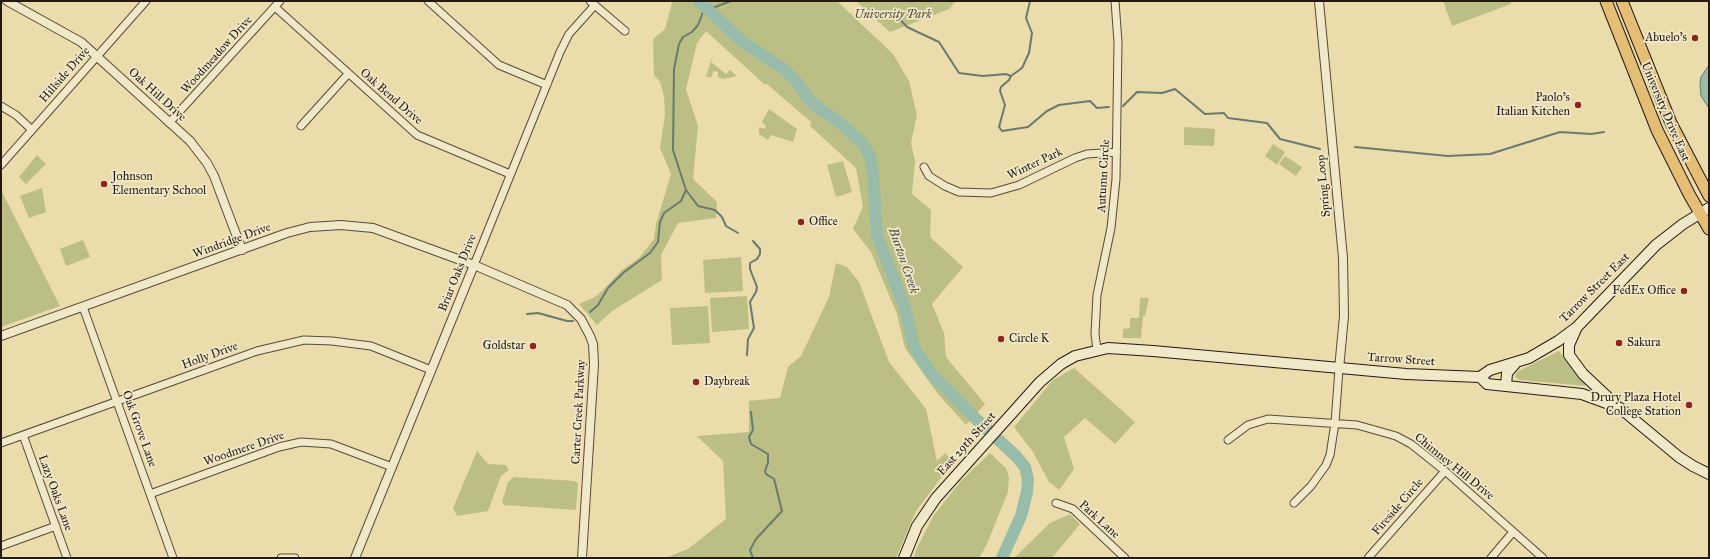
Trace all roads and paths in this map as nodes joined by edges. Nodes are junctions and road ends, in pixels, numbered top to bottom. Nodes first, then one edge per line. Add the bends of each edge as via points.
1 (7, 1) edge
2 (146, 1) edge
3 (280, 1) edge
4 (428, 1) edge
5 (1115, 1) edge
6 (1319, 1) edge
7 (1606, 1) edge
8 (1622, 1) edge
9 (593, 3) edge
10 (275, 7) junction
11 (625, 31) dead end
12 (1618, 31) junction
13 (1638, 43) junction
14 (96, 57) junction
15 (348, 74) junction
16 (547, 85) junction
17 (1, 106) edge
18 (169, 123) junction
19 (300, 126) dead end
20 (32, 130) junction
21 (1117, 152) junction
22 (1, 165) edge
23 (924, 167) dead end
24 (510, 174) junction
25 (1698, 176) junction
26 (1709, 181) edge
27 (1709, 196) edge
28 (1704, 211) edge
29 (1709, 229) edge
30 (242, 250) junction
31 (474, 265) junction
32 (83, 307) junction
33 (1577, 328) junction
34 (1, 336) edge
35 (1097, 350) junction
36 (1066, 361) joint
37 (1517, 363) junction
38 (1339, 369) junction
39 (431, 370) junction
40 (1480, 377) junction
41 (1506, 386) junction
42 (117, 401) junction
43 (1620, 408) junction
44 (1335, 423) junction
45 (23, 435) junction
46 (1228, 440) dead end
47 (1, 442) edge
48 (392, 466) junction
49 (1445, 471) junction
50 (1709, 474) edge
51 (150, 494) junction
52 (1056, 503) dead end
53 (1294, 503) dead end
54 (56, 526) junction
55 (1513, 532) junction
56 (1, 546) edge
57 (67, 558) edge
58 (173, 558) edge
59 (282, 558) edge
60 (295, 558) edge
61 (355, 558) edge
62 (582, 558) edge
63 (904, 558) edge
64 (1125, 558) edge
65 (1368, 558) edge
66 (1491, 558) edge
67 (1543, 558) edge

1 - 14 street, Oak Hill Drive via 71,36
2 - 14 street, Hillside Drive
3 - 10 street, Woodmeadow Drive
4 - 16 street via 498,64
5 - 21 street, Autumn Circle via 1118,42
6 - 38 street, Spring Loop via 1343,265 1344,316
7 - 12 main road, University Drive East
8 - 13 main road, University Drive East
9 - 11 street
9 - 16 street, Briar Oaks Drive via 569,34
10 - 15 street, Oak Bend Drive
10 - 18 street, Woodmeadow Drive
12 - 13 main road via 1632,37
12 - 28 main road, University Drive East via 1657,130
13 - 25 main road, University Drive East via 1670,123
14 - 18 street, Oak Hill Drive
14 - 20 street, Hillside Drive
15 - 19 street
15 - 24 street, Oak Bend Drive via 417,135
16 - 24 street, Briar Oaks Drive
17 - 20 street via 16,115
18 - 30 street, Oak Hill Drive via 190,141 207,163
20 - 22 street, Hillside Drive
21 - 23 street, Winter Park via 1087,154 1019,185 990,193 959,192 929,176
21 - 35 street, Autumn Circle via 1114,208 1096,295
24 - 31 street, Briar Oaks Drive
25 - 26 main road
25 - 27 main road, University Drive East
28 - 29 main road, University Drive East
28 - 33 main road, Tarrow Street East via 1656,245
30 - 31 street, Windridge Drive via 310,227 355,225 393,234
30 - 32 street, Windridge Drive
31 - 39 street, Briar Oaks Drive
31 - 62 street, Carter Creek Parkway via 567,305 581,319 593,344 594,364
32 - 34 street, Windridge Drive
32 - 42 street, Oak Grove Lane
33 - 37 main road, Tarrow Street East via 1545,351
33 - 43 main road via 1569,345 1570,355 1583,374
35 - 36 main road, Tarrow Street
35 - 38 main road, Tarrow Street via 1120,348
36 - 63 main road, East 29th Street via 1040,382 926,512 917,526
37 - 40 main road, Tarrow Street East via 1490,370
37 - 41 main road via 1507,373
38 - 40 main road, Tarrow Street
38 - 44 street
39 - 42 street, Holly Drive via 371,346 332,340 304,340 257,351
39 - 48 street, Briar Oaks Drive
40 - 41 main road, Tarrow Street via 1487,384
41 - 43 main road, Tarrow Street via 1567,391
42 - 45 street, Holly Drive
42 - 51 street, Oak Grove Lane
43 - 50 main road, Tarrow Street via 1679,457
44 - 46 street, Chimney Hill Drive via 1268,419 1248,425
44 - 49 street, Chimney Hill Drive via 1376,429 1396,436 1411,444
44 - 53 street via 1326,465 1311,486
45 - 47 street, Holly Drive
45 - 54 street, Lazy Oaks Lane
48 - 51 street, Woodmere Drive via 331,444 301,442 279,447
48 - 61 street, Briar Oaks Drive
49 - 55 street, Chimney Hill Drive
49 - 65 street, Fireside Circle
51 - 58 street, Oak Grove Lane
52 - 64 street, Park Lane via 1073,509
54 - 56 street
54 - 57 street, Lazy Oaks Lane
55 - 66 street
55 - 67 street, Chimney Hill Drive
59 - 60 street

